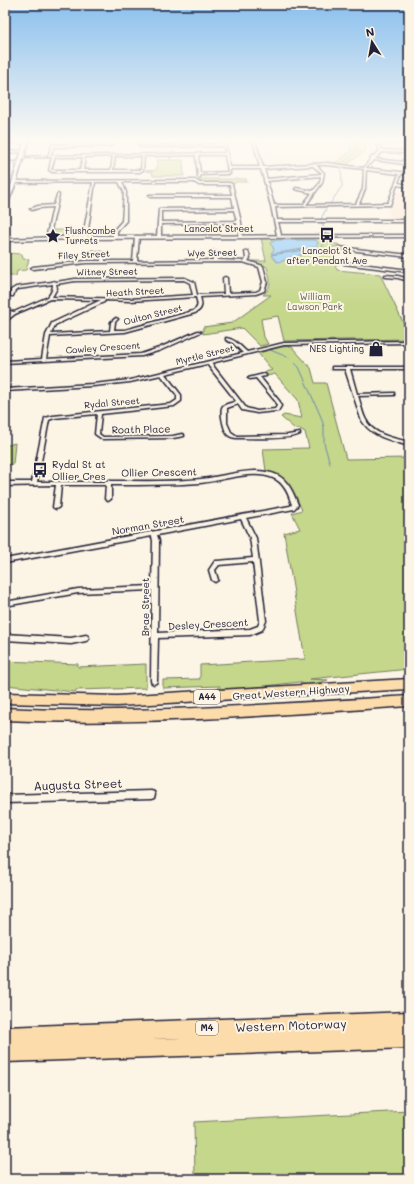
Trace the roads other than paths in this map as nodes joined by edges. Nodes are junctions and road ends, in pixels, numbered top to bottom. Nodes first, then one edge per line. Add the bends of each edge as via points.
1 (9, 195) edge
2 (58, 195) dead end
3 (92, 195) edge
4 (126, 195) edge
5 (270, 195) edge
6 (311, 195) edge
7 (361, 195) edge
8 (392, 195) edge
9 (150, 196) dead end
10 (233, 196) joint
11 (5, 205) edge
12 (357, 205) junction
13 (55, 206) junction
14 (273, 206) junction
15 (303, 206) junction
16 (32, 209) dead end
17 (236, 209) junction
18 (276, 221) junction
19 (409, 221) edge
20 (238, 222) junction
21 (159, 223) junction
22 (241, 236) junction
23 (279, 236) junction
24 (409, 236) edge
25 (84, 237) junction
26 (115, 237) junction
27 (137, 237) junction
28 (159, 237) junction
29 (47, 238) junction
30 (5, 240) edge
31 (340, 248) dead end
32 (92, 252) dead end
33 (214, 252) dead end
34 (247, 252) dead end
35 (409, 256) edge
36 (215, 261) junction
37 (247, 261) junction
38 (103, 262) junction
39 (135, 262) junction
40 (345, 263) dead end
41 (33, 268) dead end
42 (409, 271) edge
43 (386, 276) dead end
44 (225, 278) dead end
45 (409, 280) edge
46 (54, 282) junction
47 (260, 292) joint
48 (226, 294) junction
49 (12, 295) dead end
50 (196, 296) junction
51 (48, 298) junction
52 (105, 300) junction
53 (6, 311) edge
54 (14, 313) junction
55 (116, 318) dead end
56 (5, 321) edge
57 (112, 332) junction
58 (199, 332) dead end
59 (48, 335) junction
60 (227, 339) dead end
61 (409, 342) edge
62 (246, 353) junction
63 (44, 360) junction
64 (5, 362) edge
65 (209, 363) junction
66 (334, 368) dead end
67 (347, 368) junction
68 (409, 368) edge
69 (163, 374) junction
70 (264, 375) dead end
71 (257, 377) junction
72 (250, 378) dead end
73 (5, 390) edge
74 (392, 394) dead end
75 (356, 395) junction
76 (238, 402) junction
77 (99, 413) junction
78 (298, 434) dead end
79 (182, 436) dead end
80 (409, 444) edge
81 (183, 481) junction
82 (109, 482) junction
83 (34, 483) junction
84 (59, 483) junction
85 (5, 484) edge
86 (183, 489) dead end
87 (108, 498) dead end
88 (294, 506) joint
89 (56, 507) dead end
90 (243, 517) junction
91 (154, 533) junction
92 (256, 560) junction
93 (5, 561) edge
94 (215, 580) dead end
95 (155, 588) junction
96 (5, 604) edge
97 (155, 636) junction
98 (5, 637) edge
99 (86, 638) dead end
100 (154, 681) dead end
101 (408, 684) edge
102 (5, 698) edge
103 (409, 701) edge
104 (5, 714) edge
105 (151, 795) dead end
106 (5, 799) edge
107 (409, 1022) edge
108 (5, 1036) edge
109 (409, 1039) edge
110 (5, 1053) edge

1 - 11 street
2 - 13 street
3 - 25 street
4 - 26 street via 124,221 116,231
5 - 14 street
6 - 15 street
7 - 12 street
8 - 12 street via 389,204
9 - 10 street
10 - 17 street
12 - 15 street
13 - 16 street
13 - 29 street
14 - 15 street
14 - 18 street
17 - 20 street
17 - 21 street via 160,210
18 - 19 street
18 - 23 street
20 - 21 street
20 - 22 street
21 - 28 street
22 - 23 street, Lancelot Street
22 - 28 street, Lancelot Street
23 - 24 street, Lancelot Street
25 - 26 street, Lancelot Street
25 - 29 street, Lancelot Street
26 - 27 street, Lancelot Street
27 - 28 street, Lancelot Street
27 - 39 street
29 - 30 street, Lancelot Street
31 - 35 street
32 - 38 street via 103,254
33 - 36 street
34 - 37 street
36 - 37 street, Wye Street
36 - 39 street, Wye Street
37 - 47 street, Wye Street via 261,266 265,285
38 - 39 street, Filey Street
38 - 41 street, Filey Street
40 - 42 street
43 - 45 street
44 - 48 street
46 - 49 street, Witney Street via 17,288 13,290
46 - 50 street, Witney Street via 184,279 192,282
46 - 51 street via 55,288
47 - 48 street, Heath Street
48 - 50 street, Heath Street
50 - 52 street, Heath Street
50 - 57 street, Oulton Street via 200,306 194,312 132,330
51 - 52 street
51 - 54 street
52 - 59 street, Heath Street via 53,324
53 - 54 street
54 - 56 street
55 - 57 street
57 - 59 street, Oulton Street
58 - 63 street, Cowley Crescent via 141,355
59 - 63 street
60 - 62 street
61 - 62 street, Myrtle Street via 288,343
62 - 65 street, Myrtle Street
63 - 64 street, Cowley Crescent
65 - 69 street, Myrtle Street
65 - 76 street
66 - 67 street
67 - 68 street
67 - 75 street
69 - 73 street, Myrtle Street via 108,384
69 - 77 street, Rydal Street via 178,394 179,402 166,406
70 - 71 street
71 - 72 street
71 - 76 street via 278,402 276,412 251,411
74 - 75 street
75 - 80 street via 368,428
76 - 78 street via 224,409 228,435 237,437
77 - 79 street, Roath Place via 98,438
77 - 83 street, Rydal Street via 48,418
81 - 82 street, Ollier Crescent
81 - 86 street
81 - 88 street, Ollier Crescent via 240,475 275,476 283,481
82 - 84 street, Ollier Crescent
82 - 87 street
83 - 84 street, Ollier Crescent
83 - 85 street, Ollier Crescent
84 - 89 street
88 - 90 street, Norman Street
90 - 91 street, Norman Street
90 - 92 street, Desley Crescent via 253,538
91 - 93 street, Norman Street
91 - 95 street, Brae Street
92 - 94 street via 217,563 212,570
92 - 97 street, Desley Crescent via 263,630
95 - 96 street via 78,591
95 - 97 street, Brae Street
97 - 100 street, Brae Street
98 - 99 street via 71,640
101 - 102 highway, Great Western Highway / A44 via 117,701
103 - 104 highway, Great Western Highway / A44 via 166,716 98,718
105 - 106 street, Augusta Street
107 - 108 highway, Western Motorway / M4
109 - 110 highway, Western Motorway / M4

